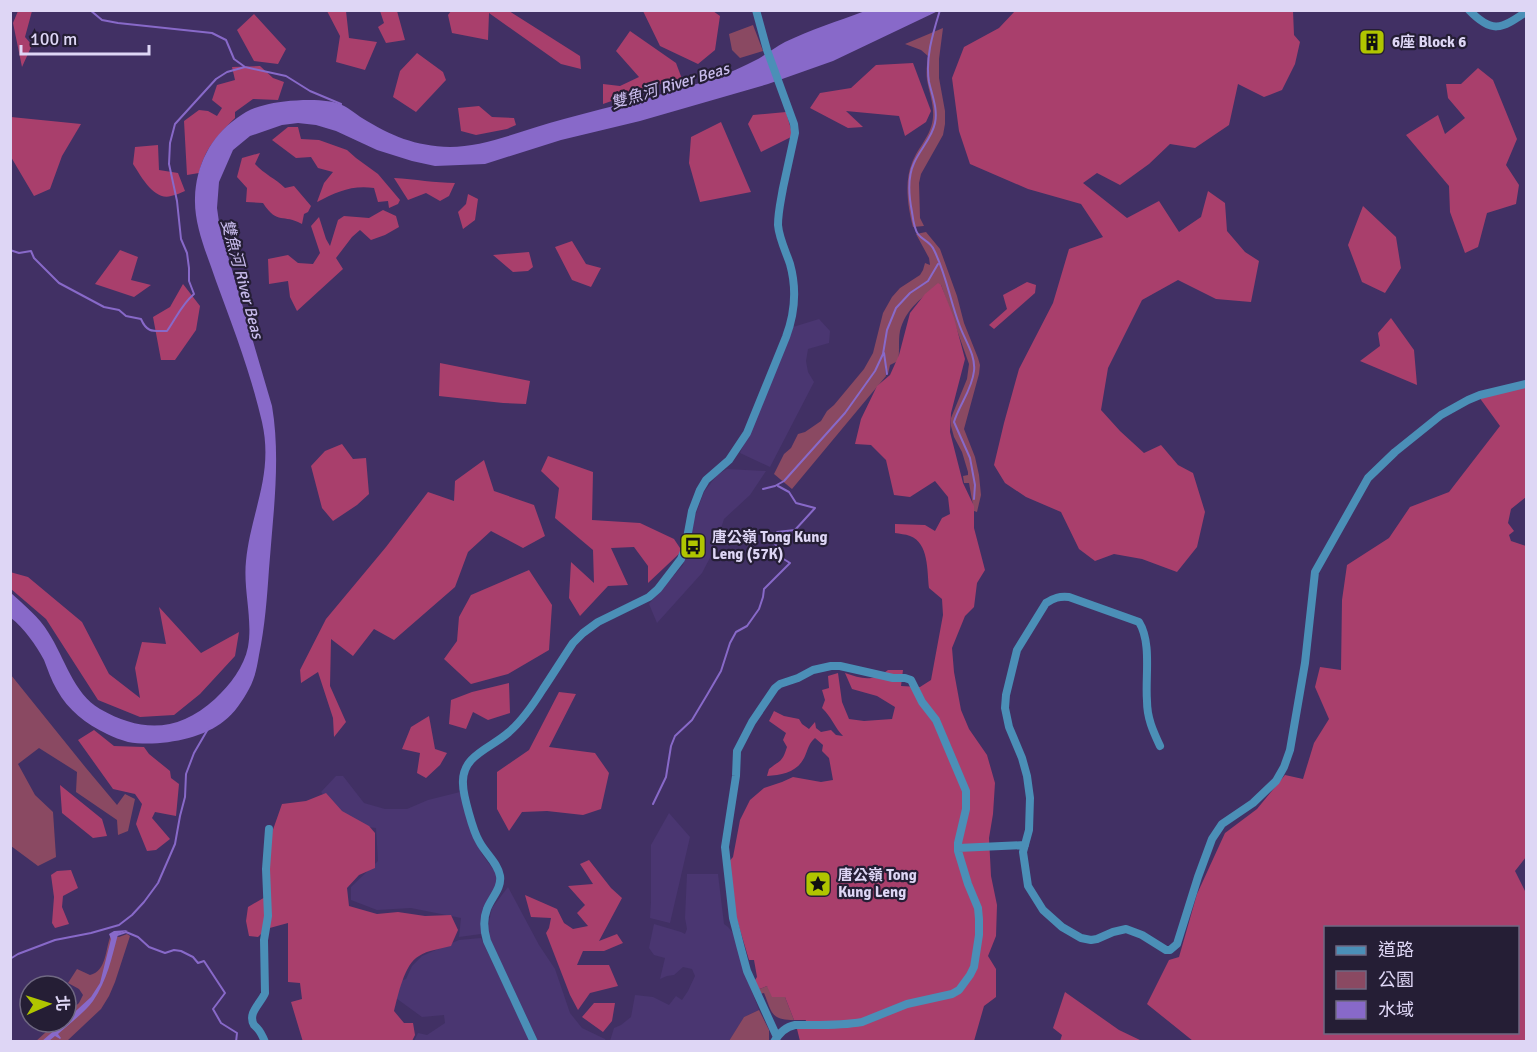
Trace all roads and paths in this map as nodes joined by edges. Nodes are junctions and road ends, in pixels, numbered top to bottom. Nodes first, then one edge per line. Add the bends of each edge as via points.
1 (756, 10) edge
2 (1469, 10) edge
3 (1527, 12) edge
4 (1527, 384) edge
5 (1160, 746) dead end
6 (269, 830) dead end
7 (1025, 845) junction
8 (958, 848) junction
9 (775, 1039) edge
10 (265, 1041) edge
11 (534, 1041) edge

1 - 11 street via 794,124 778,222 794,285 789,331 747,433 729,460 700,490 681,559 649,597 583,633 523,720 473,757 463,776 478,841 500,876 501,884 487,908 487,941
2 - 3 street via 1492,27 1502,26
4 - 7 street via 1480,395 1441,415 1368,478 1314,576 1305,663 1284,767 1276,781 1222,824 1212,839 1174,948 1166,950 1126,929 1091,940 1062,927 1042,910 1028,886
5 - 7 street via 1149,722 1146,642 1139,622 1068,597 1046,603 1017,650 1006,695 1006,717 1022,758 1030,798
6 - 10 street via 265,993 252,1018
7 - 8 street
8 - 9 street via 980,919 974,967 959,990 862,1022 795,1025
8 - 9 street via 966,791 936,720 911,680 828,666 775,688 737,751 725,847 740,945

